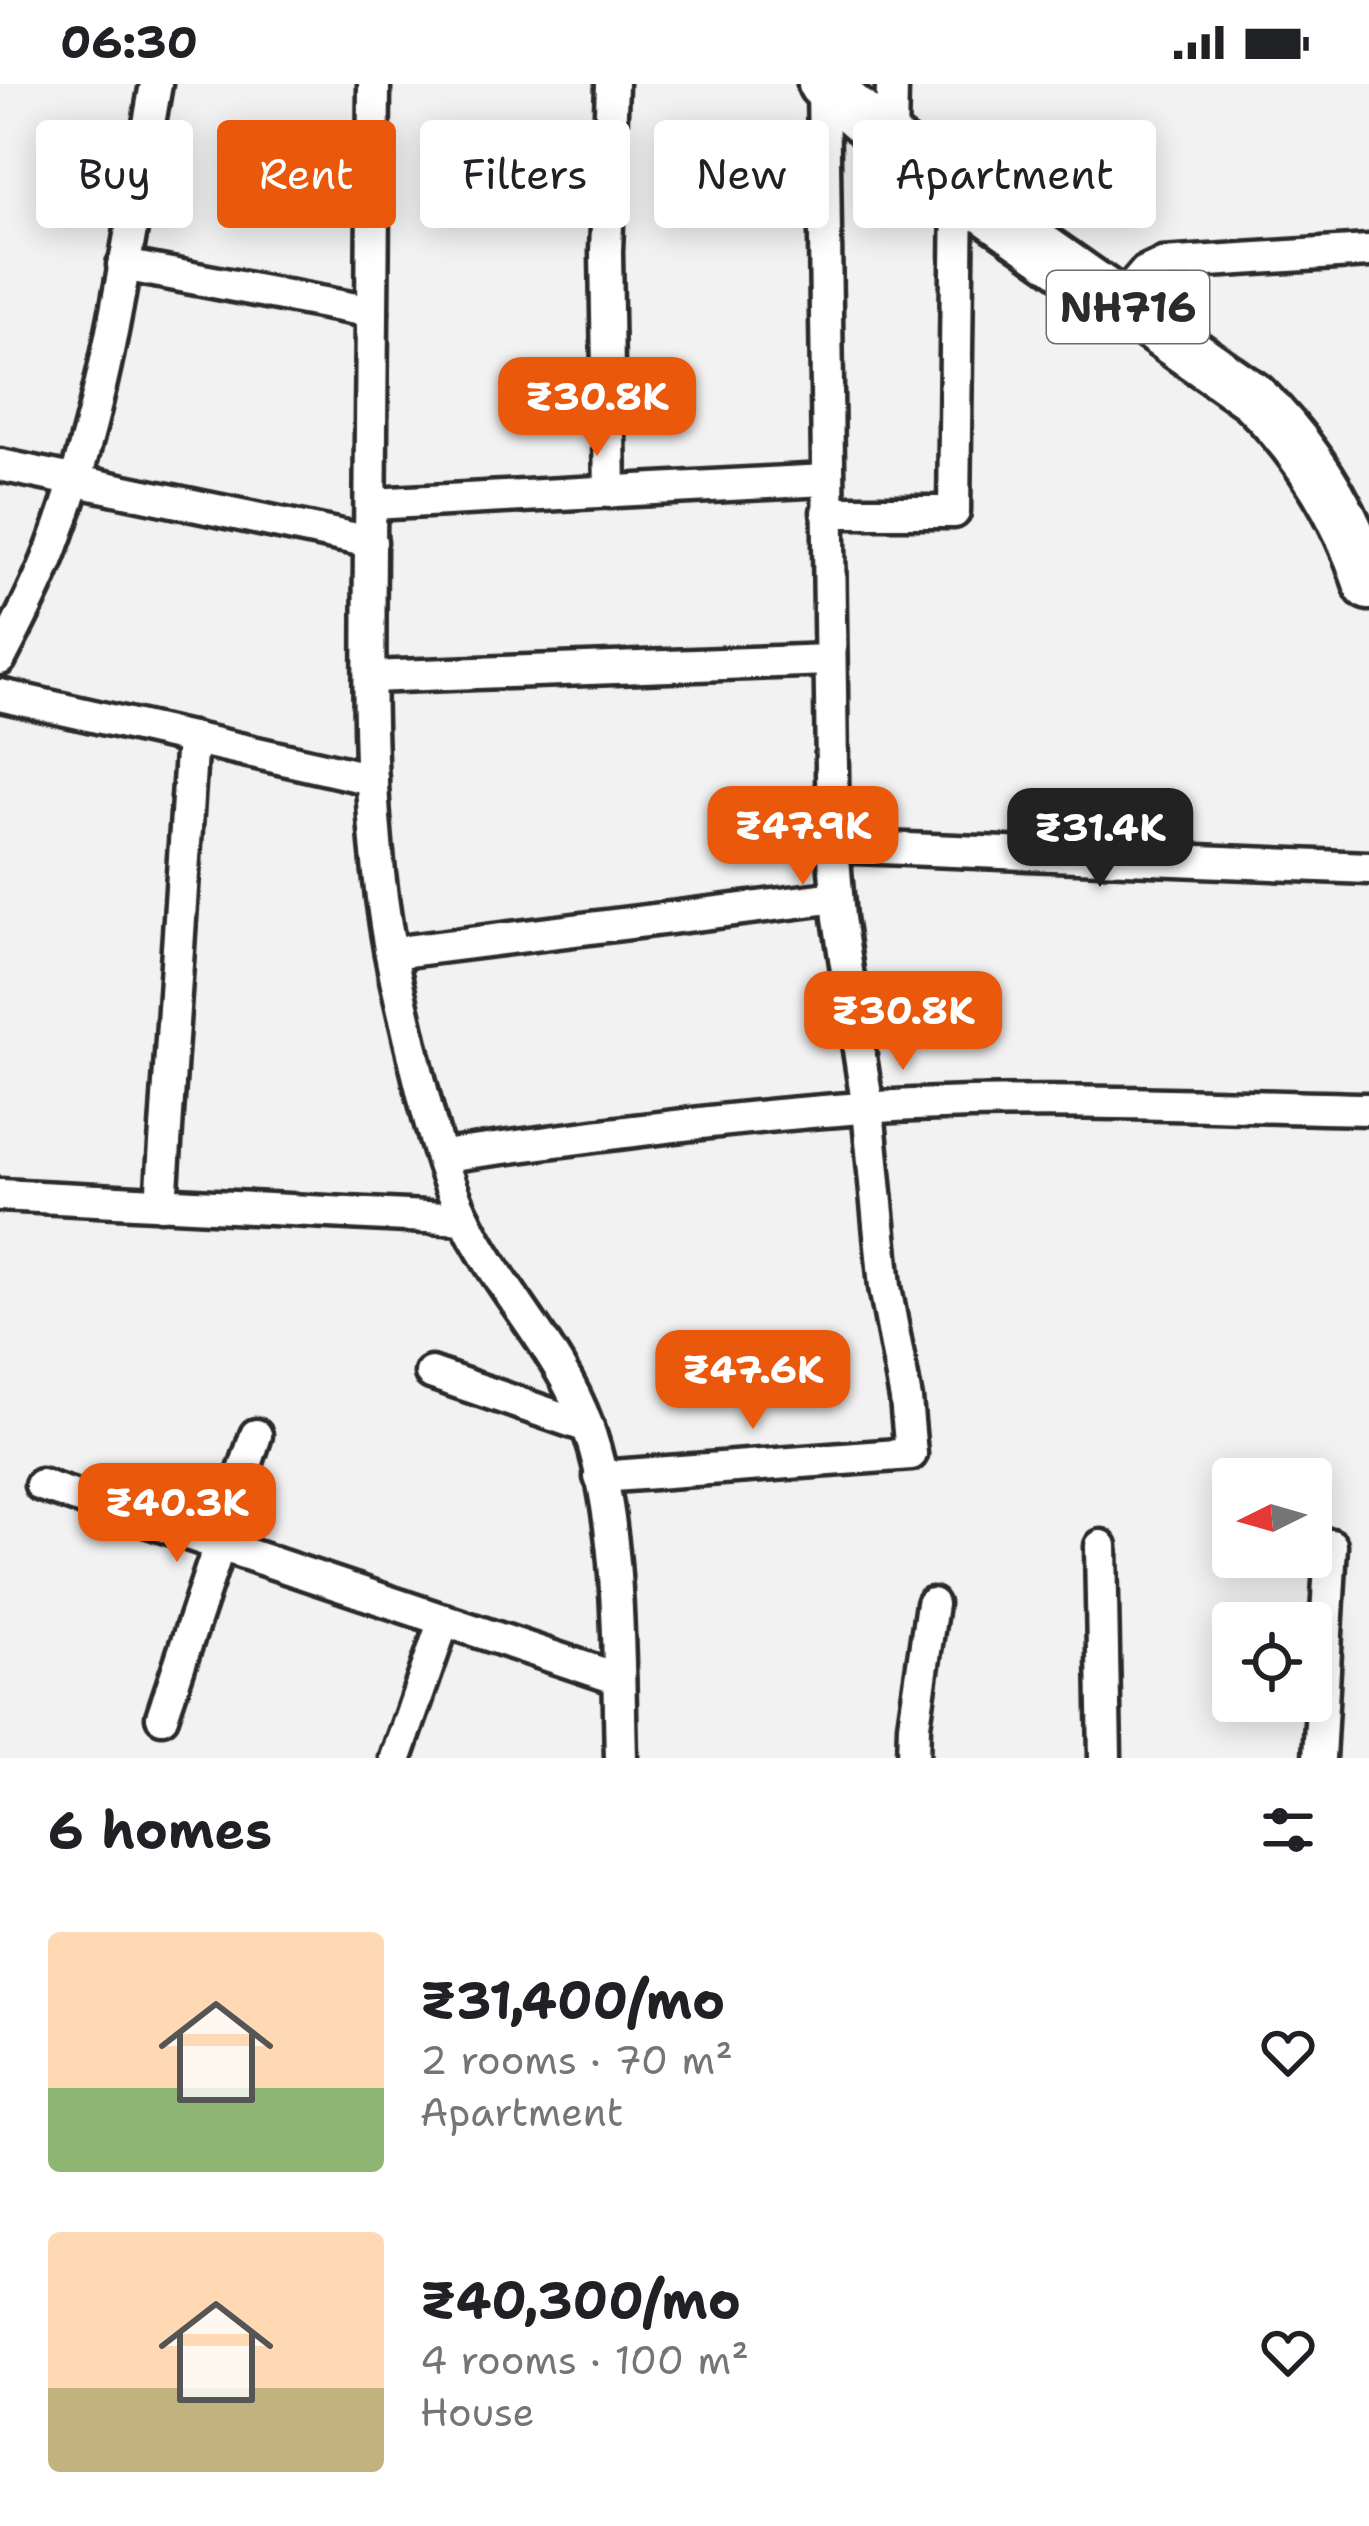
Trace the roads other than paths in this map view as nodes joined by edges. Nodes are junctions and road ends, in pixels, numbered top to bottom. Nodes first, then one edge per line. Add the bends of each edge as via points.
1 (156, 84) edge
2 (374, 84) edge
3 (612, 84) edge
4 (823, 84) edge
5 (892, 84) edge
6 (864, 120) edge
7 (891, 120) edge
8 (957, 228) edge
9 (1013, 228) edge
10 (1369, 251) edge
11 (123, 265) junction
12 (1120, 301) junction
13 (372, 312) junction
14 (0, 465) edge
15 (74, 480) junction
16 (826, 480) junction
17 (610, 492) junction
18 (370, 504) junction
19 (826, 512) junction
20 (370, 542) junction
21 (1369, 586) edge
22 (0, 659) edge
23 (829, 660) junction
24 (370, 677) junction
25 (0, 695) edge
26 (192, 738) junction
27 (371, 779) junction
28 (833, 846) junction
29 (1369, 868) edge
30 (837, 897) junction
31 (391, 952) junction
32 (868, 1109) junction
33 (1369, 1109) edge
34 (443, 1156) junction
35 (0, 1196) edge
36 (161, 1204) junction
37 (465, 1219) junction
38 (431, 1373) dead end
39 (588, 1427) junction
40 (256, 1436) dead end
41 (600, 1477) junction
42 (41, 1485) dead end
43 (219, 1544) junction
44 (1101, 1546) dead end
45 (1329, 1578) edge
46 (932, 1604) dead end
47 (445, 1620) junction
48 (619, 1679) junction
49 (162, 1717) dead end
50 (395, 1758) edge
51 (621, 1758) edge
52 (913, 1758) edge
53 (1105, 1758) edge
54 (1319, 1758) edge

1 - 11 street
2 - 13 street
3 - 17 street
4 - 6 main road, NH716
4 - 16 street
5 - 7 street
8 - 19 street via 953,512
9 - 12 main road, NH716
10 - 12 street via 1162,263
11 - 13 street
11 - 15 street
12 - 21 main road, NH716 via 1286,430 1326,486
13 - 18 street
14 - 15 street
15 - 20 street
15 - 22 street
16 - 17 street
16 - 19 street
17 - 18 street
18 - 20 street
19 - 23 street
20 - 24 street
23 - 24 street
23 - 28 street
24 - 27 street
25 - 26 street
26 - 27 street
26 - 36 street
27 - 31 street
28 - 29 street
28 - 30 street
30 - 31 street
30 - 32 street
31 - 34 street
32 - 33 street
32 - 34 street
32 - 41 street via 910,1454
34 - 37 street
35 - 36 street
36 - 37 street
37 - 39 street via 565,1375
38 - 39 street
39 - 41 street
40 - 43 street
41 - 48 street
42 - 43 street
43 - 47 street
43 - 49 street
44 - 53 street
45 - 54 street
46 - 52 street
47 - 48 street
47 - 50 street
48 - 51 street

